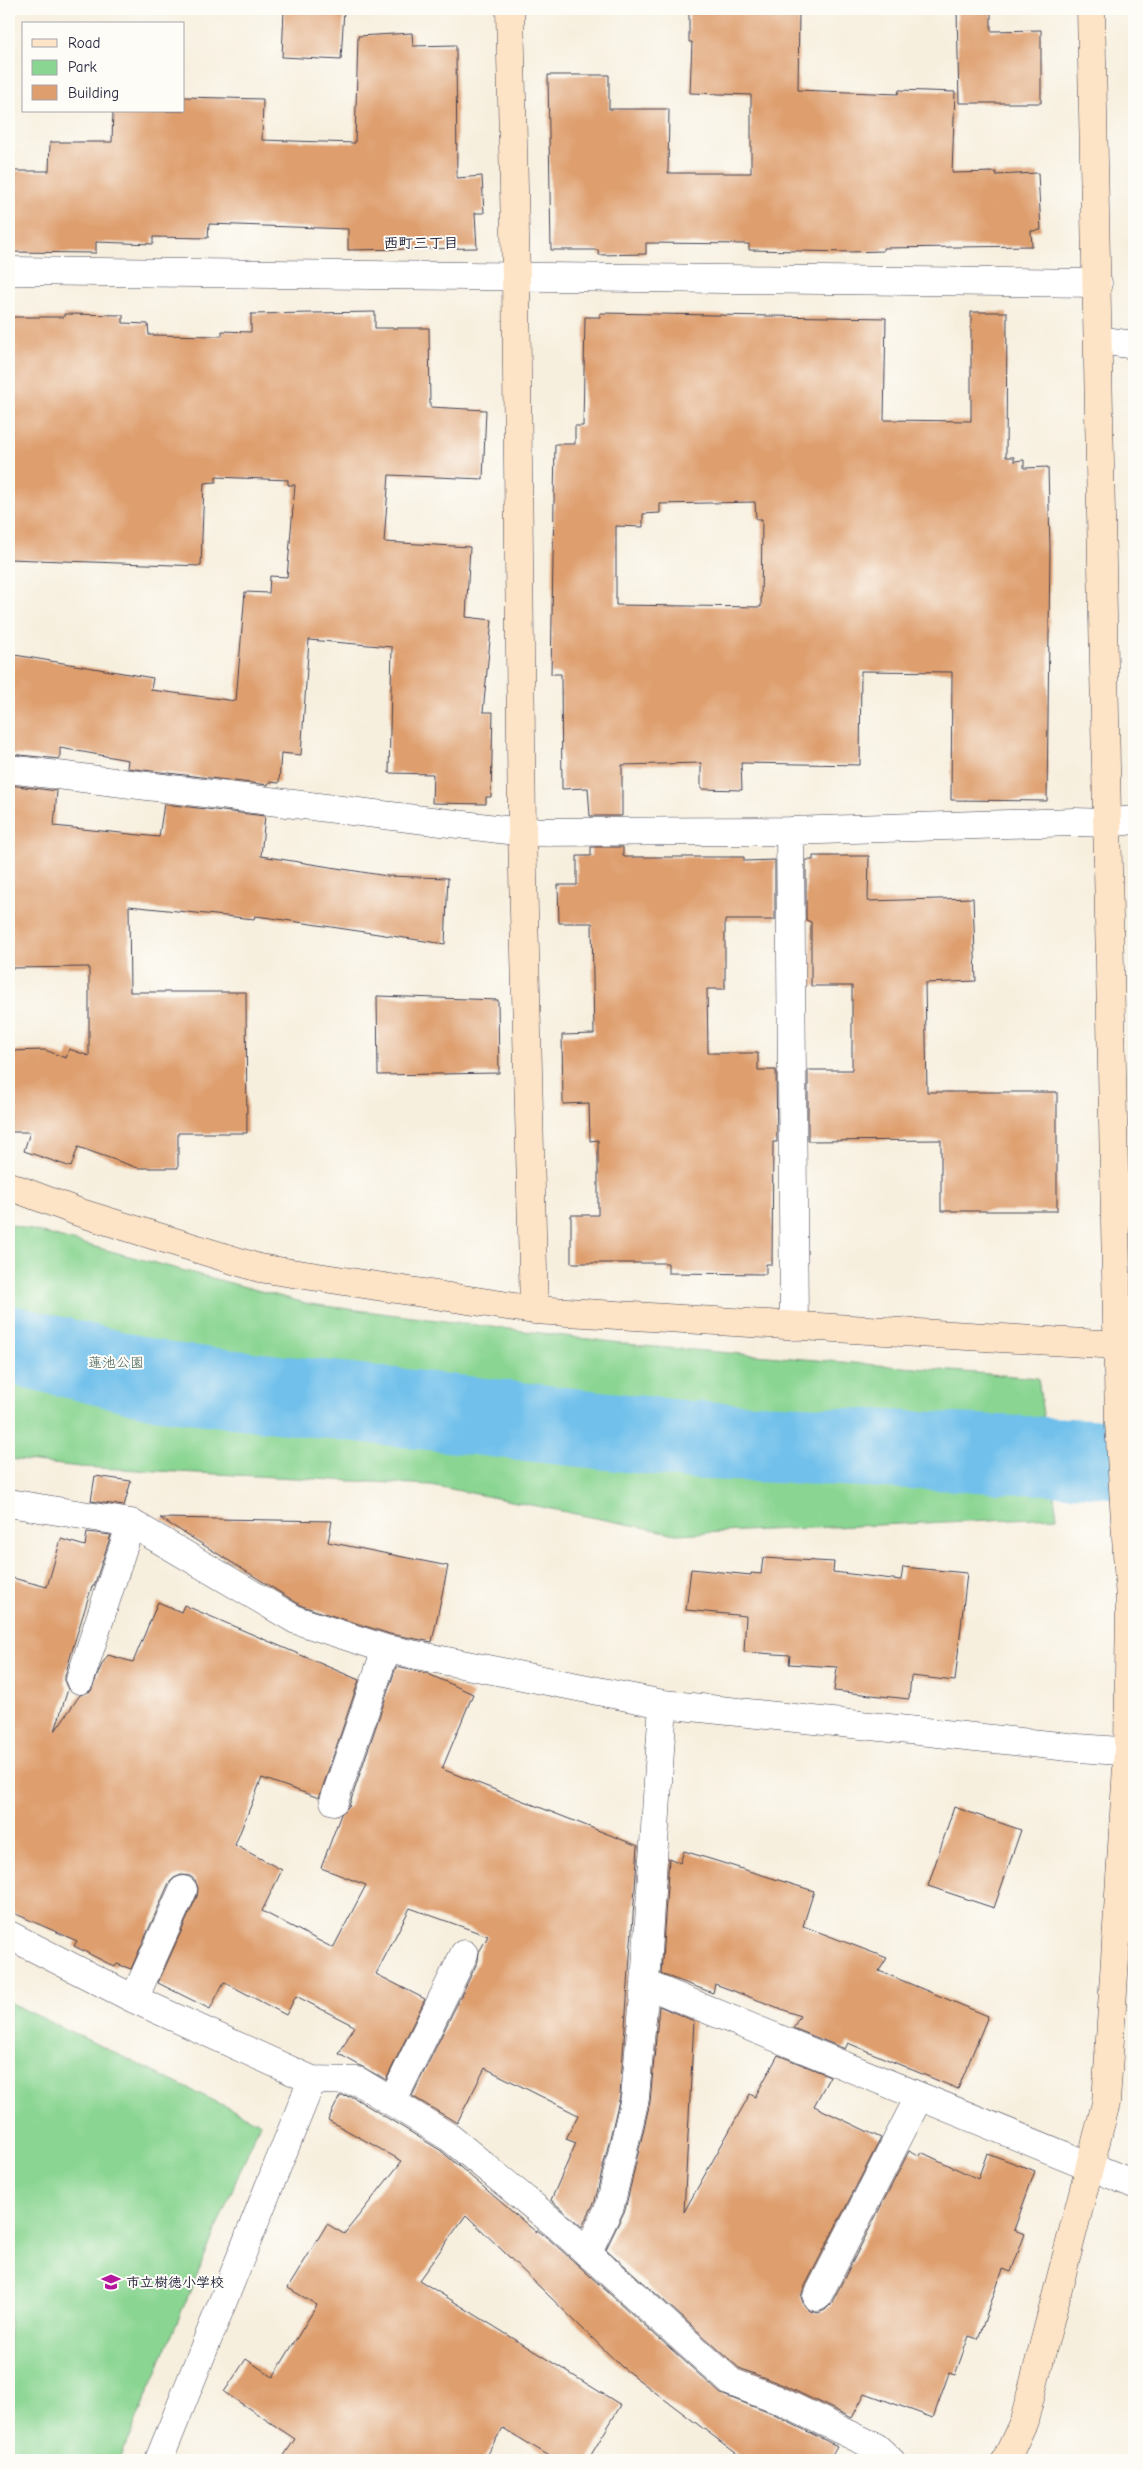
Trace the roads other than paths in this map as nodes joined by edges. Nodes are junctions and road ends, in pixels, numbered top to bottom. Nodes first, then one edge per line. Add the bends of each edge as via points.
1 (510, 9) edge
2 (1091, 9) edge
3 (9, 272) edge
4 (516, 278) junction
5 (1098, 283) junction
6 (1099, 340) junction
7 (1134, 345) edge
8 (9, 769) edge
9 (1134, 820) edge
10 (1107, 823) junction
11 (790, 831) junction
12 (522, 832) junction
13 (9, 1186) edge
14 (534, 1310) junction
15 (794, 1326) junction
16 (1126, 1346) edge
17 (9, 1503) edge
18 (131, 1522) junction
19 (386, 1649) junction
20 (80, 1680) dead end
21 (663, 1704) junction
22 (1131, 1751) edge
23 (334, 1801) dead end
24 (183, 1890) dead end
25 (9, 1935) edge
26 (464, 1954) dead end
27 (645, 1984) junction
28 (134, 1999) junction
29 (312, 2080) junction
30 (919, 2097) junction
31 (392, 2102) junction
32 (1090, 2167) junction
33 (1134, 2184) edge
34 (587, 2253) junction
35 (817, 2297) dead end
36 (159, 2460) edge
37 (890, 2460) edge
38 (1006, 2460) edge

1 - 4 street
2 - 5 street
3 - 4 street
4 - 5 street
4 - 12 street
5 - 6 street
6 - 7 street
6 - 10 street
8 - 12 street
9 - 10 street
10 - 11 street
10 - 16 street
11 - 12 street
11 - 15 street
12 - 14 street
13 - 14 street via 78,1212 260,1268
14 - 15 street
15 - 16 street
16 - 22 street via 1119,1423 1130,1601
17 - 18 street
18 - 19 street via 296,1620
18 - 20 street
19 - 21 street
19 - 23 street
21 - 22 street
21 - 27 street
22 - 32 street via 1106,2103
24 - 28 street
25 - 28 street
26 - 31 street
27 - 30 street
27 - 34 street via 635,2098 610,2206
28 - 29 street
29 - 31 street via 358,2081
29 - 36 street
30 - 32 street
30 - 35 street
31 - 34 street via 449,2137
32 - 33 street
32 - 38 street via 1024,2421
34 - 37 street via 731,2382 876,2447

